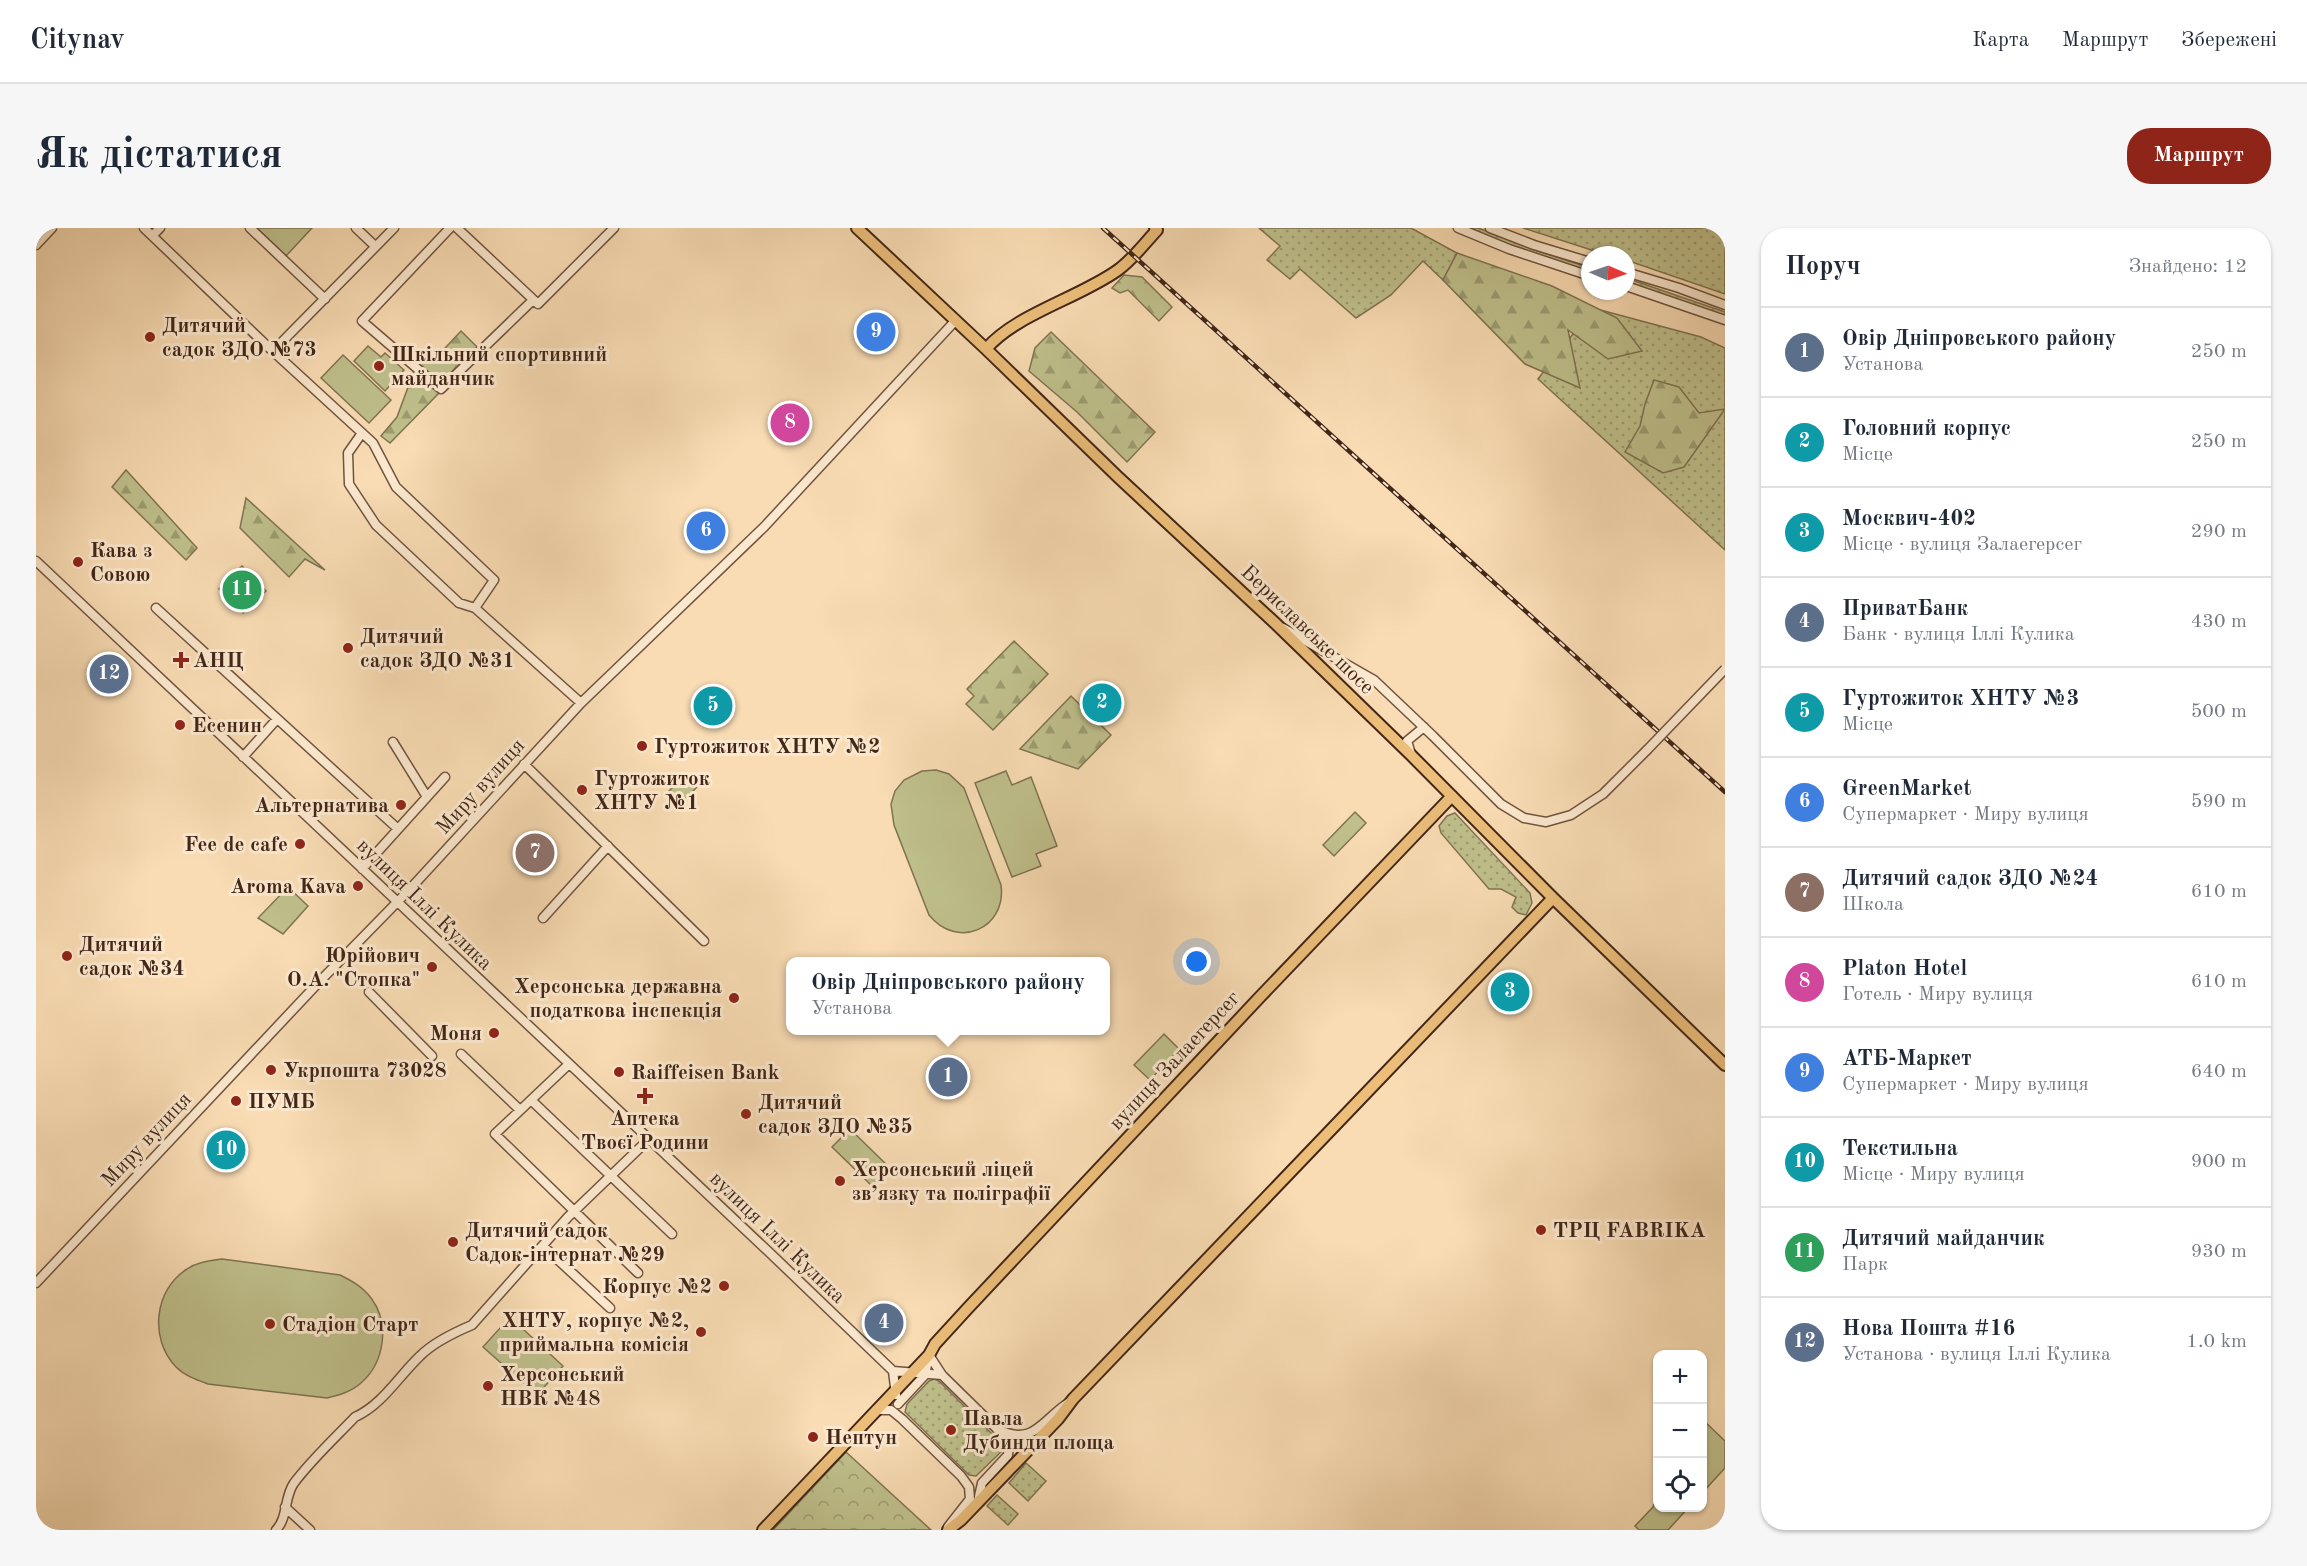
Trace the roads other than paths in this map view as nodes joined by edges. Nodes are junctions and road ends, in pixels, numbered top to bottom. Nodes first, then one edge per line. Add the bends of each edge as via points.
1 (52, 228) edge
2 (144, 228) edge
3 (160, 228) edge
4 (250, 228) edge
5 (356, 228) edge
6 (394, 228) edge
7 (450, 228) edge
8 (457, 228) edge
9 (614, 228) edge
10 (857, 228) edge
11 (1458, 228) edge
12 (1490, 228) edge
13 (1157, 229) edge
14 (153, 235) junction
15 (37, 242) edge
16 (375, 246) junction
17 (1581, 259) edge
18 (1581, 273) edge
19 (1635, 275) edge
20 (1635, 289) edge
21 (325, 298) junction
22 (535, 302) junction
23 (1725, 305) edge
24 (956, 320) junction
25 (1725, 320) edge
26 (986, 349) junction
27 (273, 351) junction
28 (362, 433) junction
29 (36, 561) edge
30 (156, 608) dead end
31 (475, 608) junction
32 (1275, 623) junction
33 (1725, 669) edge
34 (581, 703) junction
35 (277, 719) junction
36 (1424, 727) junction
37 (393, 742) dead end
38 (1411, 755) junction
39 (243, 757) junction
40 (524, 764) junction
41 (445, 777) dead end
42 (1452, 796) junction
43 (427, 797) junction
44 (398, 829) junction
45 (608, 846) junction
46 (362, 869) junction
47 (1553, 898) junction
48 (398, 902) junction
49 (543, 918) dead end
50 (704, 941) dead end
51 (369, 992) dead end
52 (461, 1054) dead end
53 (432, 1056) dead end
54 (569, 1064) junction
55 (1725, 1065) edge
56 (531, 1100) junction
57 (520, 1110) junction
58 (648, 1140) junction
59 (612, 1175) junction
60 (575, 1211) junction
61 (672, 1234) dead end
62 (543, 1246) junction
63 (638, 1273) dead end
64 (36, 1283) edge
65 (610, 1308) dead end
66 (929, 1354) junction
67 (893, 1371) junction
68 (911, 1374) junction
69 (924, 1375) junction
70 (942, 1375) junction
71 (895, 1390) junction
72 (1073, 1399) junction
73 (898, 1404) junction
74 (876, 1410) junction
75 (902, 1419) junction
76 (996, 1428) junction
77 (961, 1476) junction
78 (998, 1481) junction
79 (982, 1483) junction
80 (978, 1501) junction
81 (285, 1507) junction
82 (276, 1530) edge
83 (310, 1530) edge
84 (763, 1530) edge
85 (948, 1530) edge

1 - 15 street
2 - 14 street
3 - 14 street
4 - 21 street
5 - 16 street
6 - 16 street
7 - 22 street via 362,321 412,366 441,389
8 - 22 street
9 - 22 street
10 - 24 main road, Бериславське шосе
11 - 18 street
12 - 17 street
13 - 26 main road via 1118,270 1012,327
14 - 27 street
16 - 21 street
19 - 23 street
20 - 25 street
21 - 27 street
24 - 26 main road, Бериславське шосе
24 - 34 street, Миру вулиця via 764,527
26 - 32 main road, Бериславське шосе
27 - 28 street
28 - 31 street via 373,443 396,487 494,580
28 - 31 street via 348,453 349,484 354,492 376,525 459,603
29 - 39 street, вулиця Іллі Кулика
30 - 35 street
31 - 34 street
32 - 36 street via 1374,680
32 - 38 main road, Бериславське шосе
33 - 36 street, bridge via 1621,779 1587,806 1558,820 1536,822 1511,813
34 - 40 street, Миру вулиця
35 - 39 street
35 - 44 street
36 - 38 street via 1407,741
37 - 43 street
38 - 42 main road, Бериславське шосе
39 - 46 street, вулиця Іллі Кулика
40 - 45 street
40 - 48 street, Миру вулиця
41 - 43 street
42 - 47 main road, Бериславське шосе
42 - 66 main road, вулиця Залаегерсег via 968,1308
43 - 44 street
44 - 46 street
45 - 49 street
45 - 50 street
46 - 48 street, вулиця Іллі Кулика
47 - 55 main road, Бериславське шосе
47 - 72 main road
48 - 54 street, вулиця Іллі Кулика
48 - 64 street, Миру вулиця
51 - 53 street
52 - 57 street
54 - 56 street
54 - 58 street, вулиця Іллі Кулика
56 - 57 street
56 - 59 street
57 - 60 street via 495,1134
58 - 59 street
58 - 67 street, вулиця Іллі Кулика
59 - 60 street
59 - 61 street
60 - 62 street
60 - 63 street
62 - 65 street
62 - 81 street via 472,1325 450,1334 421,1355 368,1411 355,1417 293,1484
66 - 68 main road, вулиця Залаегерсег
66 - 69 street
66 - 70 street
67 - 68 street
67 - 71 street
68 - 69 street
68 - 71 main road, вулиця Залаегерсег
69 - 70 street
69 - 73 street
70 - 76 street
71 - 73 street
71 - 74 main road, вулиця Залаегерсег
72 - 76 street via 1031,1434 1010,1435
72 - 78 main road
73 - 75 street
74 - 75 street via 891,1410
74 - 84 main road
75 - 77 street
76 - 79 street via 1009,1444 1008,1455
77 - 79 street
77 - 85 street via 969,1487 970,1499
78 - 79 street
78 - 80 main road
79 - 80 street
80 - 85 main road
81 - 82 street
81 - 83 street

